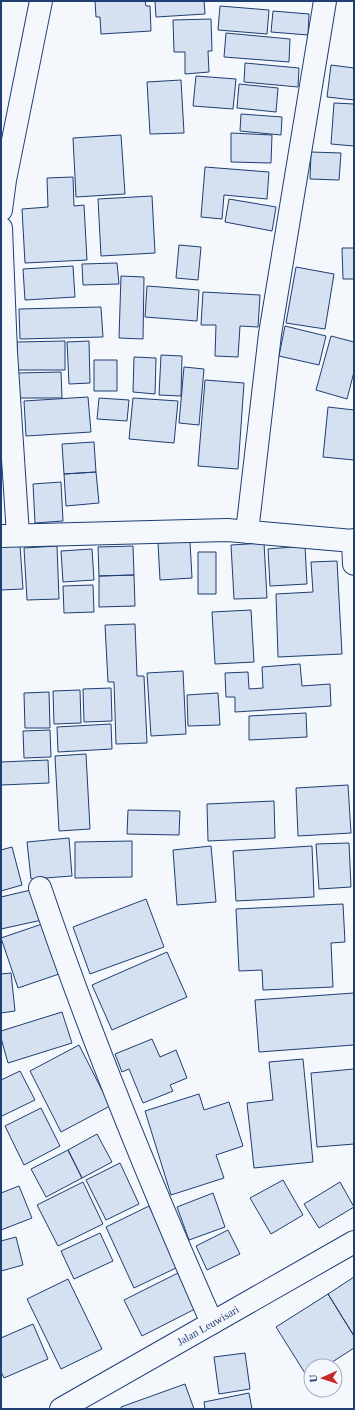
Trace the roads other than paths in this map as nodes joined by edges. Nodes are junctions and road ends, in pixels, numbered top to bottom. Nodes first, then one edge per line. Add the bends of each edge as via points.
1 (41, 1) edge
2 (324, 1) edge
3 (1, 210) edge
4 (1, 228) edge
5 (247, 532) junction
6 (10, 536) edge
7 (353, 540) edge
8 (354, 564) edge
9 (40, 888) dead end
10 (354, 1242) edge
11 (212, 1323) junction
12 (61, 1409) edge

1 - 3 street
2 - 5 street via 270,334
4 - 6 street
5 - 6 street via 227,530
5 - 7 street
7 - 8 street
9 - 11 street via 81,1007 172,1233
10 - 11 street, Jalan Leuwisari
11 - 12 street, Jalan Leuwisari

